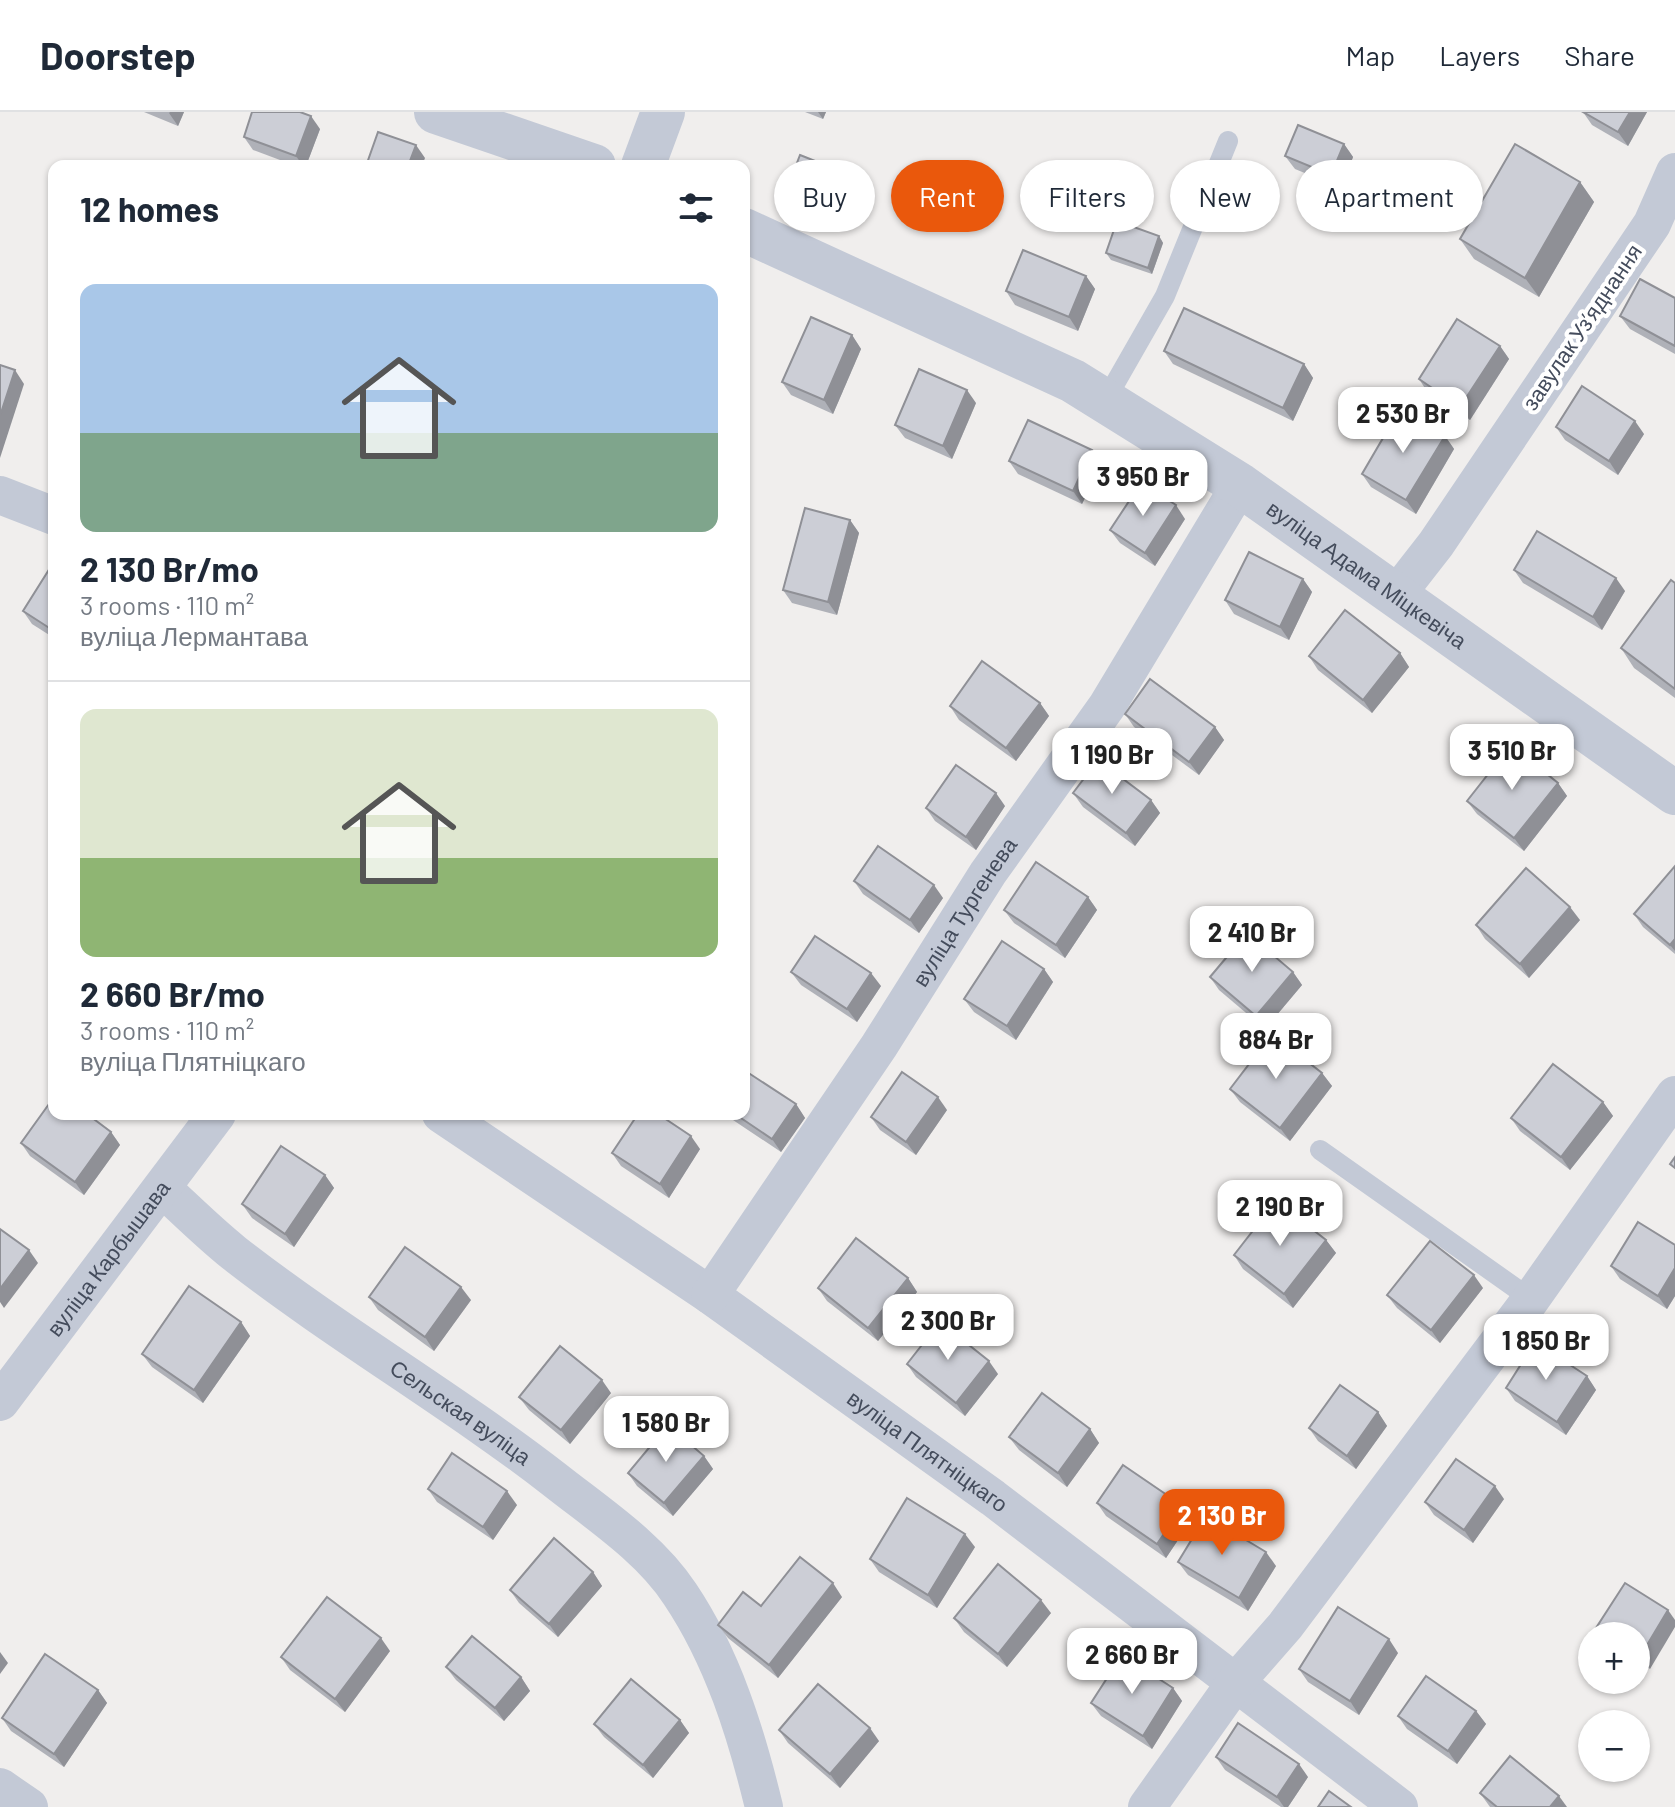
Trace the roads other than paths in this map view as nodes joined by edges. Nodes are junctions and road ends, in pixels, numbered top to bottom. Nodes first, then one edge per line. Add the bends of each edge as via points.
1 (436, 112) edge
2 (663, 112) edge
3 (1228, 141) dead end
4 (576, 160) edge
5 (645, 160) edge
6 (1675, 172) edge
7 (1664, 231) edge
8 (750, 233) edge
9 (1105, 401) junction
10 (1240, 485) junction
11 (0, 495) edge
12 (48, 514) edge
13 (1397, 594) junction
14 (1675, 793) edge
15 (1675, 1095) edge
16 (213, 1120) edge
17 (450, 1120) edge
18 (1320, 1150) dead end
19 (162, 1188) junction
20 (710, 1295) junction
21 (1531, 1299) junction
22 (0, 1402) edge
23 (1235, 1683) junction
24 (0, 1787) edge
25 (29, 1807) edge
26 (764, 1807) edge
27 (1147, 1807) edge
28 (1399, 1807) edge

1 - 4 street
2 - 5 street
3 - 9 lane via 1165,296
6 - 7 street, завулак Узʼяднання
7 - 13 street, завулак Узʼяднання
8 - 9 street, вуліца Адама Міцкевіча via 1073,381
9 - 10 street, вуліца Адама Міцкевіча
10 - 13 street, вуліца Адама Міцкевіча
10 - 20 street, вуліца Тургенева via 1107,706 988,873 879,1046
11 - 12 street
13 - 14 street, вуліца Адама Міцкевіча
15 - 21 street
16 - 19 street, вуліца Карбышава
17 - 20 street, вуліца Плятніцкаго
18 - 21 lane
19 - 22 street, вуліца Карбышава
19 - 26 street, Сельская вуліца via 232,1251 501,1438 640,1549 679,1592 715,1654
20 - 23 street, вуліца Плятніцкаго via 993,1498
21 - 23 street via 1285,1626
23 - 27 street
23 - 28 street, вуліца Плятніцкаго
24 - 25 street

